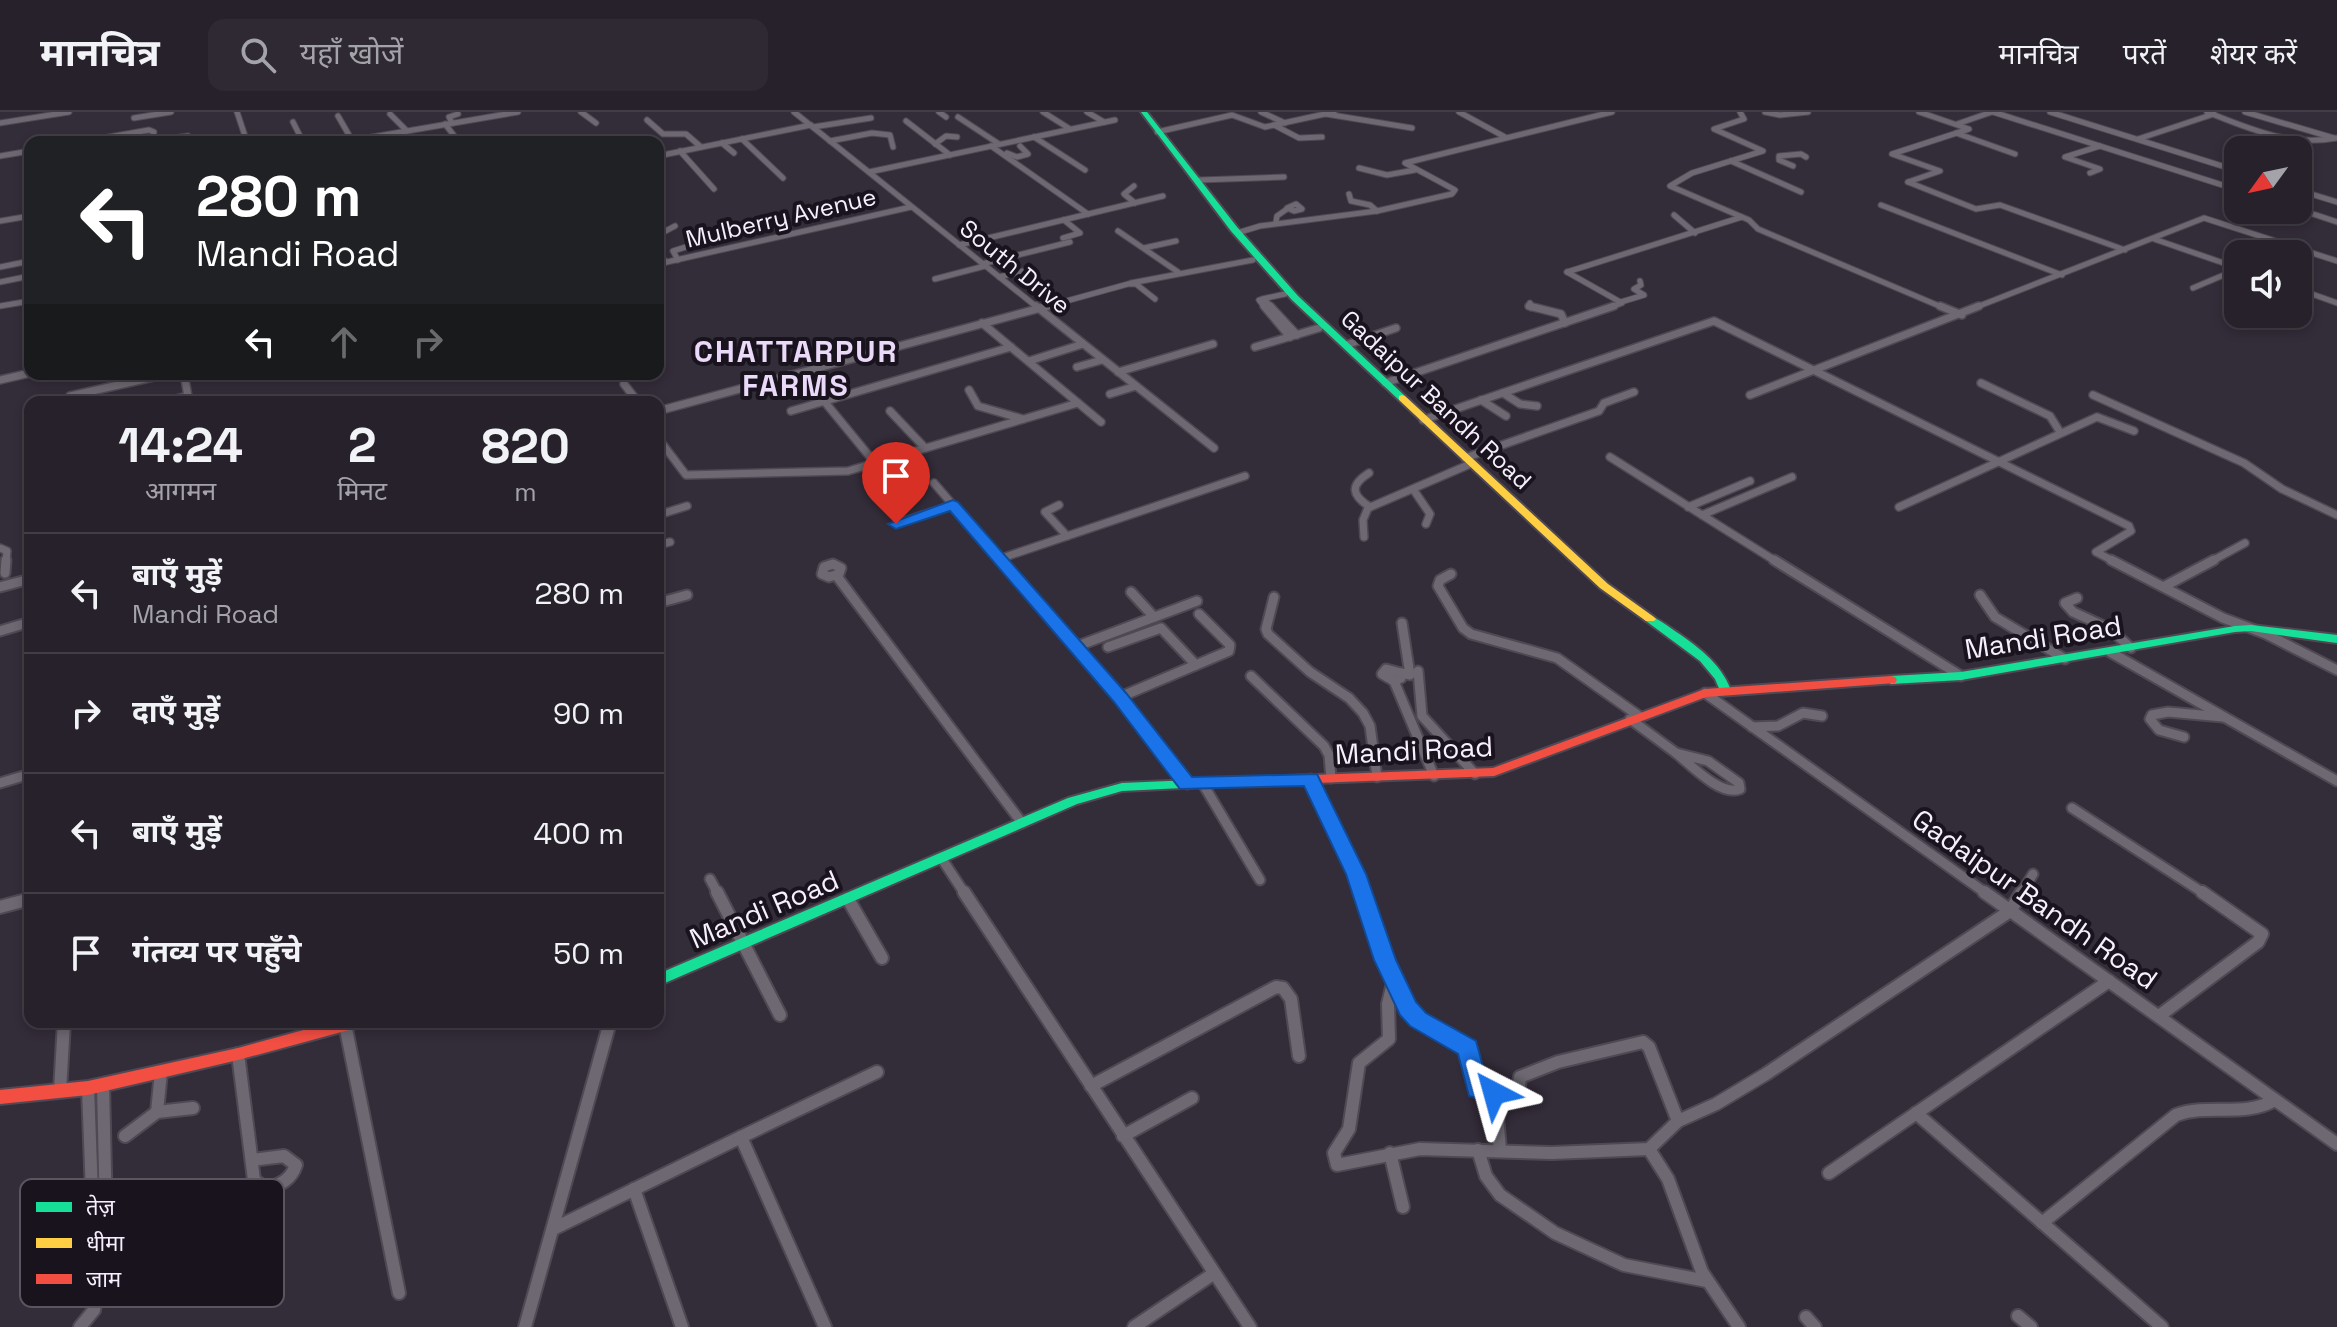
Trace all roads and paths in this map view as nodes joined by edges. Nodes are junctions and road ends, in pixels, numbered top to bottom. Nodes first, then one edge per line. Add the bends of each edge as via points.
1 (69, 112) edge
2 (171, 112) edge
3 (237, 112) edge
4 (518, 112) edge
5 (581, 112) edge
6 (794, 112) edge
7 (939, 112) edge
8 (1043, 112) edge
9 (1087, 112) edge
10 (1138, 112) edge
11 (1144, 112) edge
12 (1261, 112) edge
13 (1334, 112) edge
14 (1459, 112) edge
15 (1612, 112) edge
16 (1740, 112) edge
17 (1765, 112) edge
18 (1808, 112) edge
19 (1919, 112) edge
20 (1993, 112) edge
21 (2050, 112) edge
22 (2221, 112) edge
23 (2245, 112) edge
24 (2210, 113) edge
25 (390, 114) dead end
26 (458, 114) edge
27 (1326, 114) edge
28 (133, 115) edge
29 (338, 116) dead end
30 (946, 117) dead end
31 (958, 117) dead end
32 (871, 118) dead end
33 (647, 120) dead end
34 (804, 120) junction
35 (1115, 120) dead end
36 (906, 121) dead end
37 (293, 122) dead end
38 (1104, 122) junction
39 (0, 123) edge
40 (596, 123) dead end
41 (1285, 123) junction
42 (449, 124) junction
43 (1957, 124) junction
44 (1274, 125) junction
45 (812, 126) junction
46 (1412, 128) dead end
47 (1070, 129) junction
48 (407, 131) junction
49 (757, 131) dead end
50 (137, 132) junction
51 (1158, 132) junction
52 (1956, 133) junction
53 (114, 136) edge
54 (138, 136) edge
55 (152, 136) edge
56 (245, 136) edge
57 (300, 136) edge
58 (349, 136) edge
59 (380, 136) edge
60 (456, 136) edge
61 (1034, 137) junction
62 (1322, 137) dead end
63 (1505, 137) junction
64 (2337, 138) edge
65 (742, 139) junction
66 (944, 139) dead end
67 (2138, 139) junction
68 (830, 141) junction
69 (722, 143) junction
70 (935, 144) junction
71 (995, 145) junction
72 (1020, 146) dead end
73 (2100, 146) junction
74 (701, 147) junction
75 (893, 147) dead end
76 (1763, 150) junction
77 (680, 151) junction
78 (24, 152) edge
79 (734, 153) dead end
80 (1797, 154) dead end
81 (2015, 154) dead end
82 (664, 155) edge
83 (950, 155) junction
84 (1781, 155) junction
85 (0, 156) edge
86 (1731, 161) junction
87 (1793, 166) dead end
88 (2224, 167) edge
89 (1359, 168) dead end
90 (1085, 170) dead end
91 (1415, 170) junction
92 (869, 172) junction
93 (2090, 173) dead end
94 (1284, 177) dead end
95 (783, 178) dead end
96 (1199, 180) junction
97 (1134, 186) dead end
98 (2224, 186) edge
99 (714, 189) dead end
100 (1801, 192) dead end
101 (1349, 194) dead end
102 (2312, 194) edge
103 (1163, 196) dead end
104 (2337, 202) edge
105 (1135, 203) junction
106 (1881, 205) dead end
107 (911, 207) junction
108 (1287, 209) dead end
109 (1377, 211) junction
110 (1088, 214) junction
111 (2312, 214) edge
112 (1674, 215) dead end
113 (24, 217) edge
114 (1742, 217) junction
115 (1316, 219) junction
116 (1064, 220) junction
117 (0, 221) edge
118 (1276, 222) junction
119 (2337, 222) edge
120 (675, 226) dead end
121 (1234, 228) junction
122 (1118, 231) dead end
123 (664, 232) edge
124 (1695, 233) junction
125 (1063, 238) dead end
126 (2154, 239) junction
127 (1176, 241) dead end
128 (1070, 242) dead end
129 (959, 245) junction
130 (689, 246) dead end
131 (1144, 248) junction
132 (2125, 250) junction
133 (664, 260) edge
134 (678, 260) junction
135 (1253, 260) junction
136 (2337, 261) edge
137 (24, 262) edge
138 (666, 262) joint
139 (2224, 264) edge
140 (983, 265) junction
141 (0, 267) edge
142 (1031, 269) dead end
143 (1178, 272) junction
144 (2062, 275) junction
145 (2224, 275) edge
146 (24, 277) edge
147 (999, 277) junction
148 (935, 279) dead end
149 (1640, 281) dead end
150 (0, 282) edge
151 (1131, 283) junction
152 (2193, 288) dead end
153 (1285, 294) junction
154 (2312, 294) edge
155 (1155, 299) dead end
156 (24, 302) edge
157 (1621, 302) junction
158 (1530, 303) dead end
159 (2337, 303) edge
160 (0, 306) edge
161 (1037, 308) junction
162 (1962, 315) junction
163 (982, 323) junction
164 (1565, 323) junction
165 (1319, 328) junction
166 (1396, 328) dead end
167 (1294, 336) junction
168 (1083, 344) junction
169 (1213, 344) dead end
170 (1346, 345) junction
171 (1011, 347) junction
172 (1255, 347) dead end
173 (1102, 360) junction
174 (1029, 361) junction
175 (1077, 367) dead end
176 (1818, 370) junction
177 (1118, 372) junction
178 (24, 374) edge
179 (790, 375) junction
180 (0, 380) edge
181 (141, 380) edge
182 (1385, 383) junction
183 (1981, 383) dead end
184 (624, 384) dead end
185 (1136, 386) junction
186 (814, 390) dead end
187 (969, 390) dead end
188 (1634, 392) dead end
189 (1503, 393) junction
190 (1110, 394) dead end
191 (1750, 395) dead end
192 (2093, 395) dead end
193 (70, 396) dead end
194 (633, 396) edge
195 (1481, 400) junction
196 (824, 401) junction
197 (1078, 403) junction
198 (1537, 406) dead end
199 (664, 409) edge
200 (791, 411) dead end
201 (890, 411) dead end
202 (1506, 416) dead end
203 (1023, 419) junction
204 (1423, 420) junction
205 (1101, 422) dead end
206 (2134, 431) dead end
207 (2060, 432) junction
208 (664, 446) edge
209 (925, 448) junction
210 (1214, 448) dead end
211 (1610, 457) dead end
212 (2000, 462) junction
213 (875, 463) junction
214 (1470, 464) junction
215 (1369, 473) dead end
216 (1245, 476) dead end
217 (1792, 477) dead end
218 (1750, 481) dead end
219 (934, 483) dead end
220 (1413, 489) junction
221 (953, 505) junction
222 (1059, 505) dead end
223 (687, 506) dead end
224 (1370, 507) junction
225 (1688, 507) junction
226 (1899, 507) dead end
227 (664, 513) edge
228 (1702, 515) junction
229 (2337, 515) edge
230 (896, 524) dead end
231 (1426, 524) dead end
232 (1067, 536) junction
233 (1364, 537) dead end
234 (670, 542) dead end
235 (2245, 543) dead end
236 (664, 544) edge
237 (0, 548) edge
238 (999, 559) junction
239 (5, 573) dead end
240 (1451, 574) dead end
241 (836, 575) dead end
242 (24, 581) edge
243 (2165, 586) junction
244 (0, 587) edge
245 (1131, 592) dead end
246 (687, 595) dead end
247 (1980, 595) dead end
248 (1274, 597) dead end
249 (2077, 598) dead end
250 (664, 601) edge
251 (1197, 601) dead end
252 (1199, 614) dead end
253 (1154, 617) junction
254 (1402, 623) dead end
255 (24, 624) edge
256 (2251, 628) junction
257 (0, 631) edge
258 (2337, 639) edge
259 (1075, 647) junction
260 (1108, 647) dead end
261 (2131, 648) junction
262 (2110, 652) junction
263 (2065, 659) junction
264 (1196, 665) junction
265 (2337, 670) edge
266 (1418, 671) dead end
267 (1251, 676) dead end
268 (1961, 676) junction
269 (1725, 690) junction
270 (1705, 693) junction
271 (1120, 697) junction
272 (1822, 716) dead end
273 (1634, 717) junction
274 (2226, 717) junction
275 (1752, 727) junction
276 (2184, 737) dead end
277 (1674, 753) junction
278 (1475, 774) junction
279 (24, 776) edge
280 (1434, 776) junction
281 (1377, 777) junction
282 (1331, 778) junction
283 (1311, 779) junction
284 (2337, 781) edge
285 (0, 783) edge
286 (1187, 784) junction
287 (1203, 784) junction
288 (2072, 808) dead end
289 (1022, 823) junction
290 (942, 859) junction
291 (2033, 874) dead end
292 (710, 879) dead end
293 (1260, 880) dead end
294 (848, 899) junction
295 (24, 901) edge
296 (0, 907) edge
297 (2010, 911) junction
298 (745, 944) junction
299 (882, 958) dead end
300 (664, 978) edge
301 (1394, 979) junction
302 (2109, 981) junction
303 (780, 1015) dead end
304 (2159, 1016) junction
305 (64, 1028) edge
306 (334, 1028) edge
307 (354, 1028) edge
308 (608, 1028) edge
309 (238, 1054) junction
310 (1299, 1056) dead end
311 (161, 1072) junction
312 (877, 1072) dead end
313 (103, 1085) junction
314 (1091, 1086) junction
315 (88, 1088) junction
316 (60, 1091) junction
317 (1495, 1094) junction
318 (0, 1097) edge
319 (1192, 1098) dead end
320 (2275, 1100) junction
321 (193, 1108) dead end
322 (157, 1112) junction
323 (1916, 1113) junction
324 (1678, 1121) junction
325 (125, 1136) dead end
326 (1123, 1136) junction
327 (741, 1137) junction
328 (2337, 1144) edge
329 (1649, 1149) junction
330 (1478, 1150) junction
331 (1500, 1150) junction
332 (1390, 1153) junction
333 (252, 1160) dead end
334 (1829, 1173) dead end
335 (91, 1179) edge
336 (105, 1179) edge
337 (634, 1189) junction
338 (1403, 1207) dead end
339 (2042, 1223) junction
340 (555, 1228) junction
341 (1213, 1274) junction
342 (1707, 1281) junction
343 (399, 1293) dead end
344 (95, 1307) edge
345 (2018, 1316) dead end
346 (80, 1327) edge
347 (525, 1327) edge
348 (682, 1327) edge
349 (825, 1327) edge
350 (1134, 1327) edge
351 (1250, 1327) edge
352 (1739, 1327) edge
353 (2031, 1327) edge
354 (2162, 1327) edge

1 - 39 street
2 - 28 street
3 - 56 street
4 - 42 street
5 - 40 street
6 - 34 street, South Drive
7 - 30 street
8 - 47 street
9 - 38 street
10 - 135 street
11 - 51 street, Gadaipur Bandh Road
12 - 41 street
13 - 27 street
14 - 63 street
15 - 63 street
16 - 76 street via 1744,119 1714,129
17 - 18 street
19 - 43 street
20 - 43 street
20 - 73 street
21 - 67 street
22 - 24 street
23 - 64 street
24 - 64 street via 2296,141
24 - 67 street
25 - 48 street
26 - 42 street via 449,117
27 - 41 street
27 - 46 street
28 - 50 street
29 - 58 street
31 - 71 street
32 - 45 street
33 - 74 street via 663,134 686,134
34 - 45 street, South Drive
34 - 49 street
35 - 38 street
36 - 70 street
37 - 57 street
38 - 47 street
41 - 44 street
42 - 48 street
42 - 60 street
43 - 52 street via 1969,129
44 - 51 street via 1262,127 1234,114
44 - 62 street via 1299,138
45 - 65 street
45 - 68 street, South Drive
47 - 61 street
48 - 59 street
50 - 53 street
50 - 54 street
50 - 55 street via 153,131
51 - 96 street, Gadaipur Bandh Road
52 - 81 street
52 - 132 street via 1892,154 1940,171 1908,184 1976,209 2000,205
61 - 71 street
61 - 90 street
63 - 91 street via 1405,163
65 - 69 street
65 - 95 street
66 - 70 street
67 - 88 street
68 - 75 street via 877,133 890,135
68 - 92 street, South Drive
69 - 74 street
69 - 79 street
70 - 83 street
71 - 72 street via 1014,157 1028,154
71 - 83 street
71 - 110 street
73 - 93 street via 2065,157 2100,169
73 - 98 street
74 - 77 street
76 - 84 street
76 - 86 street
77 - 82 street
77 - 99 street
78 - 85 street
80 - 84 street
83 - 92 street
84 - 87 street via 1779,160
86 - 100 street
86 - 114 street via 1670,186
89 - 91 street via 1387,175
91 - 109 street via 1456,192
92 - 107 street, South Drive
94 - 96 street
96 - 121 street, Gadaipur Bandh Road
97 - 105 street via 1124,194
101 - 109 street via 1351,201
102 - 104 street
103 - 105 street
105 - 110 street
106 - 144 street
107 - 129 street, South Drive
107 - 134 street, Mulberry Avenue
108 - 118 street
109 - 115 street
110 - 116 street
111 - 119 street
112 - 124 street
113 - 117 street
114 - 124 street
114 - 162 street via 1758,229
115 - 118 street
115 - 121 street
116 - 125 street via 1080,233
116 - 129 street
118 - 121 street
120 - 123 street
121 - 170 street, Gadaipur Bandh Road via 1295,298
122 - 131 street
124 - 157 street via 1567,272
126 - 132 street
126 - 136 street via 2206,218
126 - 139 street
127 - 131 street
128 - 140 street
129 - 140 street, South Drive
130 - 134 street via 673,251
131 - 143 street
132 - 144 street
133 - 138 street
134 - 138 street, Mulberry Avenue
135 - 143 street
135 - 153 street
137 - 141 street
140 - 147 street, South Drive
140 - 148 street
142 - 147 street
143 - 151 street
144 - 162 street
145 - 152 street
146 - 150 street
147 - 161 street, South Drive
149 - 157 street via 1634,289 1644,295
151 - 155 street
151 - 161 street
153 - 165 street
153 - 167 street via 1259,301
154 - 159 street
156 - 160 street
157 - 164 street
158 - 164 street via 1534,310 1561,314
161 - 163 street
161 - 168 street, South Drive
162 - 176 street
163 - 171 street
163 - 179 street
164 - 182 street
165 - 167 street
165 - 214 street via 1454,457
166 - 170 street
167 - 172 street
168 - 173 street, South Drive
168 - 174 street
169 - 177 street
170 - 182 street, Gadaipur Bandh Road
171 - 174 street
171 - 196 street
173 - 175 street
173 - 177 street, South Drive
174 - 197 street
176 - 189 street via 1711,321
176 - 191 street
176 - 212 street
177 - 185 street, South Drive
178 - 180 street
179 - 186 street via 800,385 797,392
179 - 199 street
181 - 193 street
182 - 204 street, Gadaipur Bandh Road
183 - 207 street via 2050,416
184 - 194 street
185 - 190 street
185 - 210 street, South Drive
187 - 203 street via 978,406
188 - 214 street
189 - 195 street
189 - 198 street via 1522,405
192 - 229 street via 2244,463 2282,489
195 - 202 street
195 - 204 street
196 - 200 street
196 - 213 street
197 - 203 street
197 - 205 street
201 - 209 street
203 - 209 street
204 - 214 street, Gadaipur Bandh Road
206 - 207 street via 2097,417
207 - 212 street
208 - 213 street via 686,475 842,472
209 - 213 street
211 - 225 street
212 - 226 street
212 - 243 street via 2130,527 2096,552
214 - 220 street
214 - 269 street, Gadaipur Bandh Road via 1621,600 1712,665
215 - 224 street via 1353,488 1357,499
216 - 232 street
217 - 228 street
218 - 225 street
219 - 221 street
220 - 224 street
220 - 231 street via 1428,510
221 - 230 street
221 - 238 street
222 - 232 street via 1045,512
223 - 227 street
224 - 233 street
225 - 228 street
228 - 268 street
232 - 238 street
234 - 236 street
235 - 243 street
237 - 239 street via 7,551
238 - 259 street
240 - 273 street via 1438,586 1467,631 1557,658
241 - 289 street
242 - 244 street
243 - 256 street
245 - 253 street
246 - 250 street
247 - 263 street via 1995,617
248 - 281 street via 1268,634 1363,713 1370,726
249 - 261 street via 2065,603 2070,610 2110,629
251 - 253 street
252 - 264 street via 1230,645 1224,654
253 - 259 street
254 - 280 street via 1410,675 1398,676
255 - 257 street
256 - 258 street, Mandi Road
256 - 261 street, Mandi Road
256 - 265 street
259 - 271 street
260 - 264 street via 1161,628
261 - 262 street, Mandi Road
262 - 263 street, Mandi Road
262 - 274 street
263 - 268 street, Mandi Road
264 - 271 street
266 - 278 street via 1422,716
267 - 282 street via 1324,746
268 - 269 street, Mandi Road
269 - 270 street, Mandi Road
270 - 273 street, Mandi Road
270 - 275 street, Gadaipur Bandh Road
271 - 286 street
272 - 275 street via 1803,713 1778,726
273 - 277 street
273 - 278 street, Mandi Road via 1512,768
274 - 276 street via 2152,715 2155,727
274 - 284 street
275 - 297 street, Gadaipur Bandh Road
277 - 277 street via 1723,789 1740,789 1708,761
278 - 280 street, Mandi Road
279 - 285 street
280 - 281 street, Mandi Road
281 - 282 street, Mandi Road
282 - 283 street, Mandi Road
283 - 287 street, Mandi Road
283 - 301 street via 1362,887
286 - 287 street, Mandi Road
286 - 289 street, Mandi Road via 1105,790
287 - 293 street
288 - 304 street via 2262,934
289 - 290 street, Mandi Road
290 - 294 street, Mandi Road
290 - 314 street
291 - 297 street
292 - 298 street
294 - 298 street, Mandi Road
294 - 299 street
295 - 296 street
297 - 302 street, Gadaipur Bandh Road
297 - 324 street via 1755,1081
298 - 300 street, Mandi Road
298 - 303 street
301 - 317 street via 1415,1017 1470,1050 1478,1090
301 - 332 street via 1389,1039 1359,1063 1349,1129 1333,1156 1337,1165 1348,1165
302 - 304 street, Gadaipur Bandh Road
302 - 323 street
304 - 320 street, Gadaipur Bandh Road
305 - 316 street
306 - 309 street
307 - 343 street
308 - 340 street
309 - 311 street
309 - 333 street
310 - 314 street via 1291,999 1276,987
311 - 313 street
311 - 322 street
312 - 327 street
313 - 315 street
313 - 336 street
314 - 326 street
315 - 316 street
315 - 335 street
316 - 318 street
317 - 324 street via 1518,1094 1520,1077 1527,1072 1643,1042
317 - 331 street
319 - 326 street
320 - 328 street, Gadaipur Bandh Road
320 - 339 street via 2254,1113 2196,1107 2176,1115
321 - 322 street
322 - 325 street
323 - 334 street
323 - 339 street
324 - 329 street
326 - 341 street
327 - 337 street
327 - 349 street
329 - 331 street
329 - 342 street via 1668,1179
330 - 331 street
330 - 332 street
330 - 342 street via 1486,1176 1500,1195 1555,1233 1624,1265
332 - 338 street
337 - 340 street
337 - 348 street
339 - 354 street
340 - 347 street
341 - 350 street
341 - 351 street
342 - 352 street
344 - 346 street
345 - 353 street

